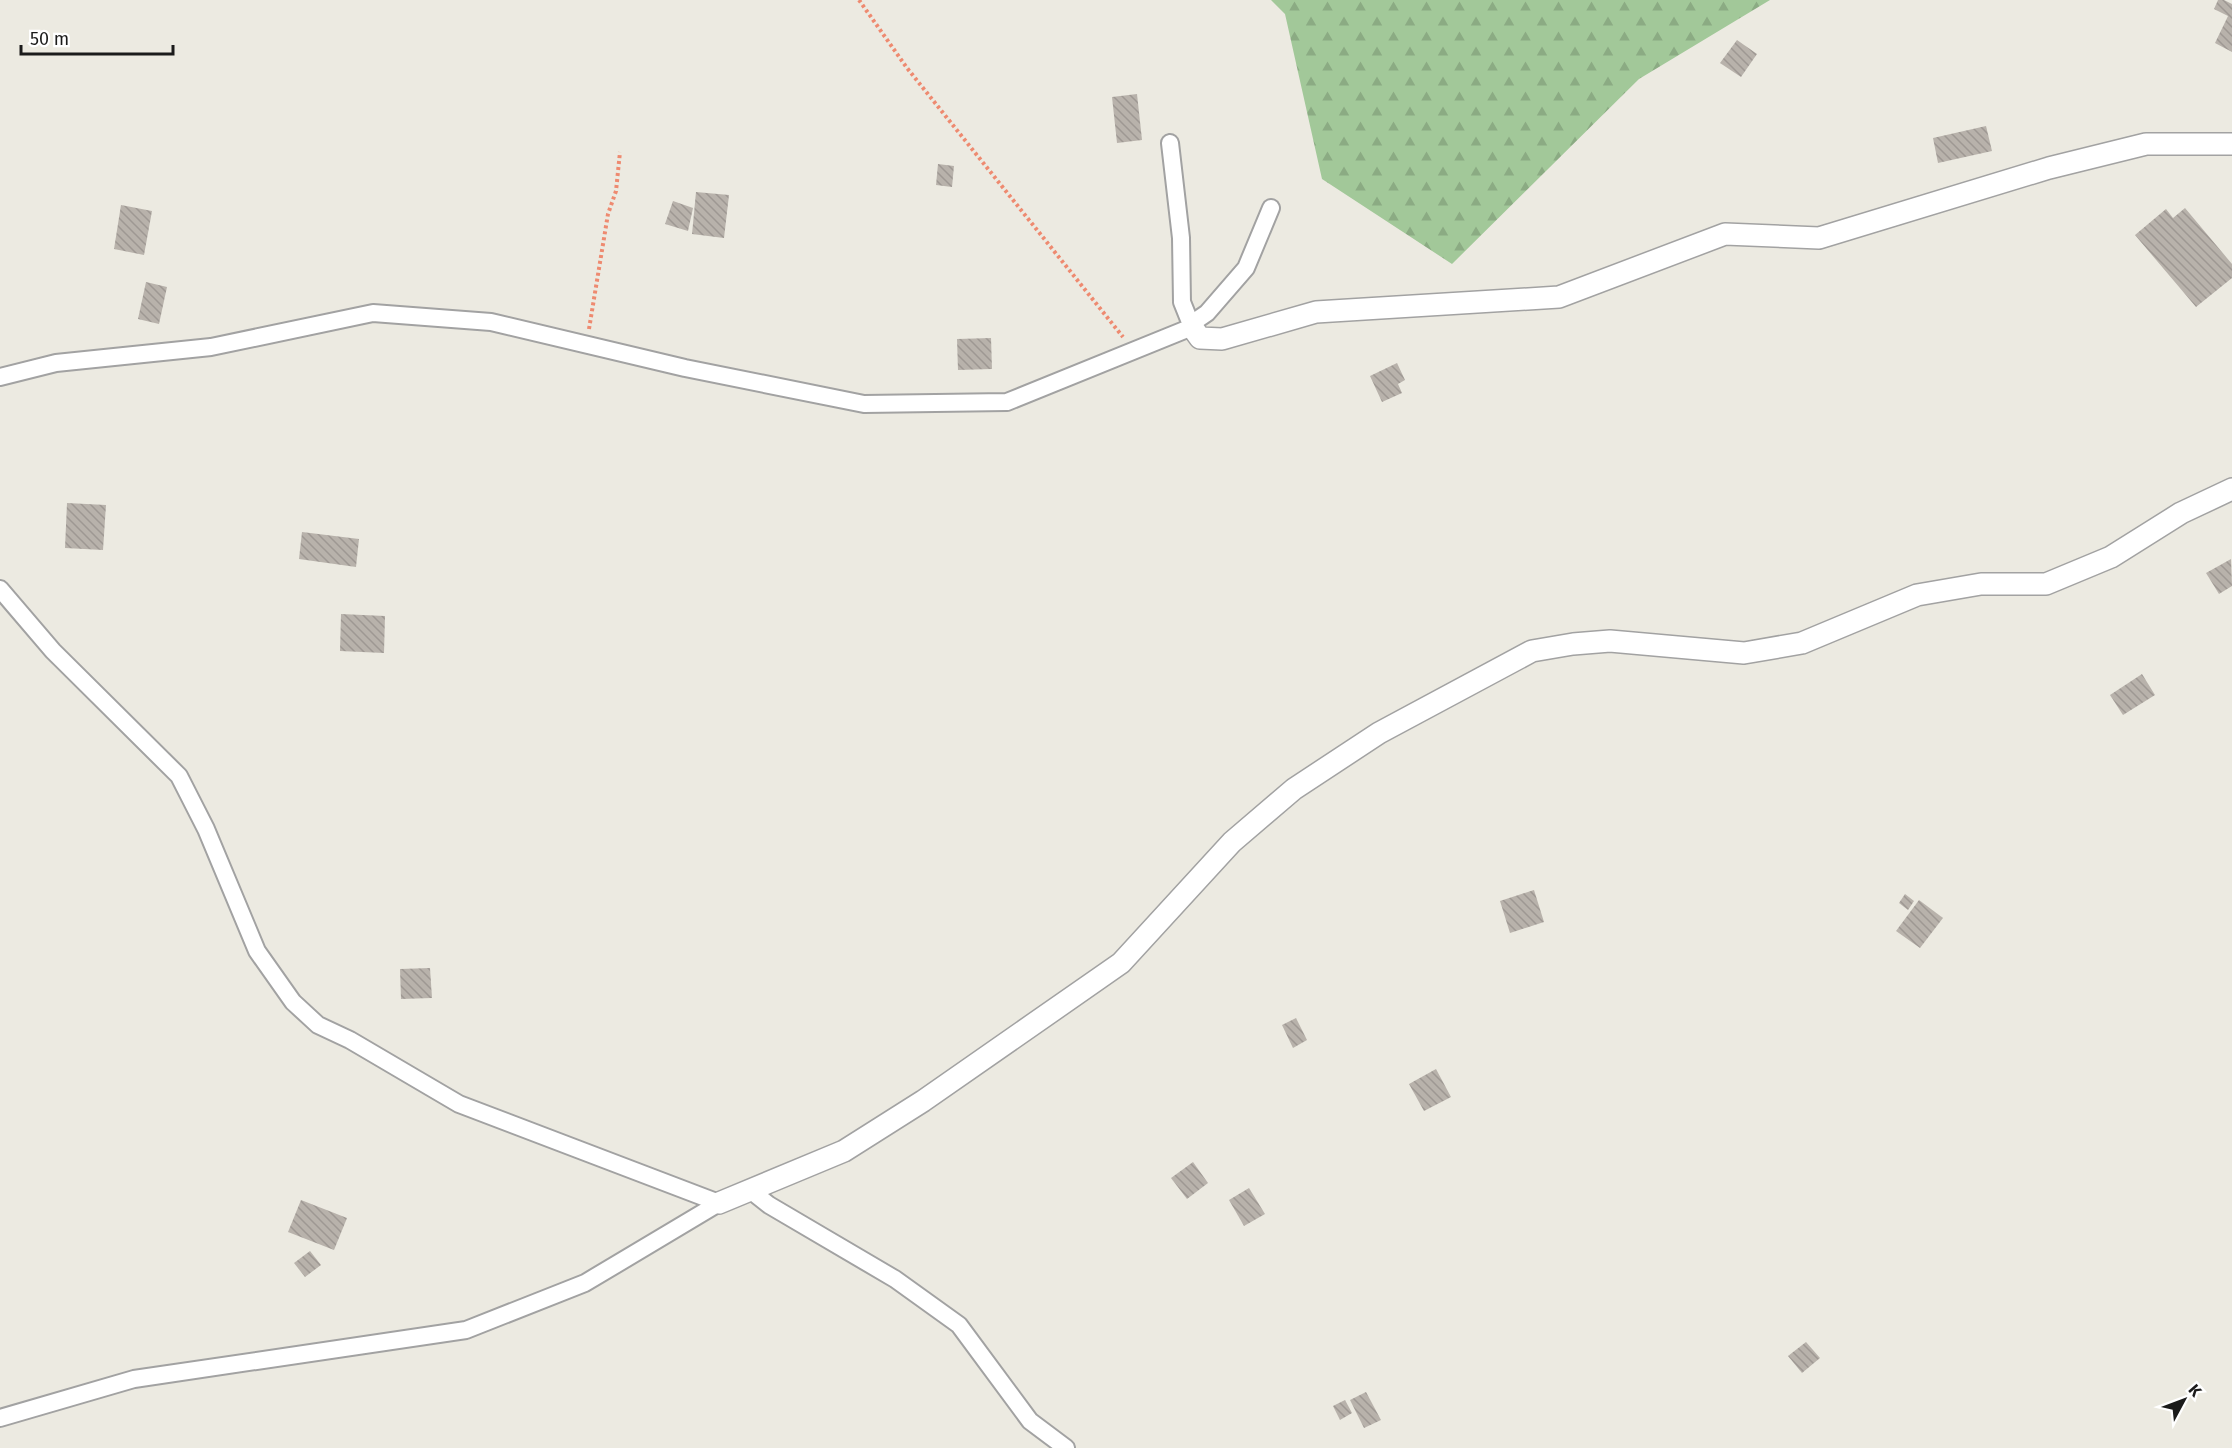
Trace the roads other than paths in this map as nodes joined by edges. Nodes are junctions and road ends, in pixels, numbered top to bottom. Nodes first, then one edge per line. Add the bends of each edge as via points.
1 (1170, 143) dead end
2 (2232, 144) edge
3 (1271, 208) dead end
4 (1191, 325) junction
5 (0, 377) edge
6 (2232, 489) edge
7 (0, 589) edge
8 (750, 1190) junction
9 (719, 1203) junction
10 (0, 1418) edge
11 (1066, 1448) edge

1 - 4 street via 1181,238 1182,302
2 - 4 street via 2146,144 2049,168 1819,238 1725,234 1559,297 1316,312 1222,339 1200,338
3 - 4 street via 1246,268 1207,313
4 - 5 street via 1007,402 864,404 685,368 491,322 373,313 211,347 56,363
6 - 8 street via 2181,513 2111,557 2046,584 1981,584 1917,595 1802,643 1744,653 1610,641 1532,651 1379,733 1294,789 1232,842 1121,963 923,1101 844,1151
7 - 9 street via 53,651 179,776 206,829 257,951 293,1002 318,1025 459,1104
8 - 9 street
8 - 11 street via 895,1279 959,1325 1030,1421
9 - 10 street via 585,1283 466,1330 134,1378

